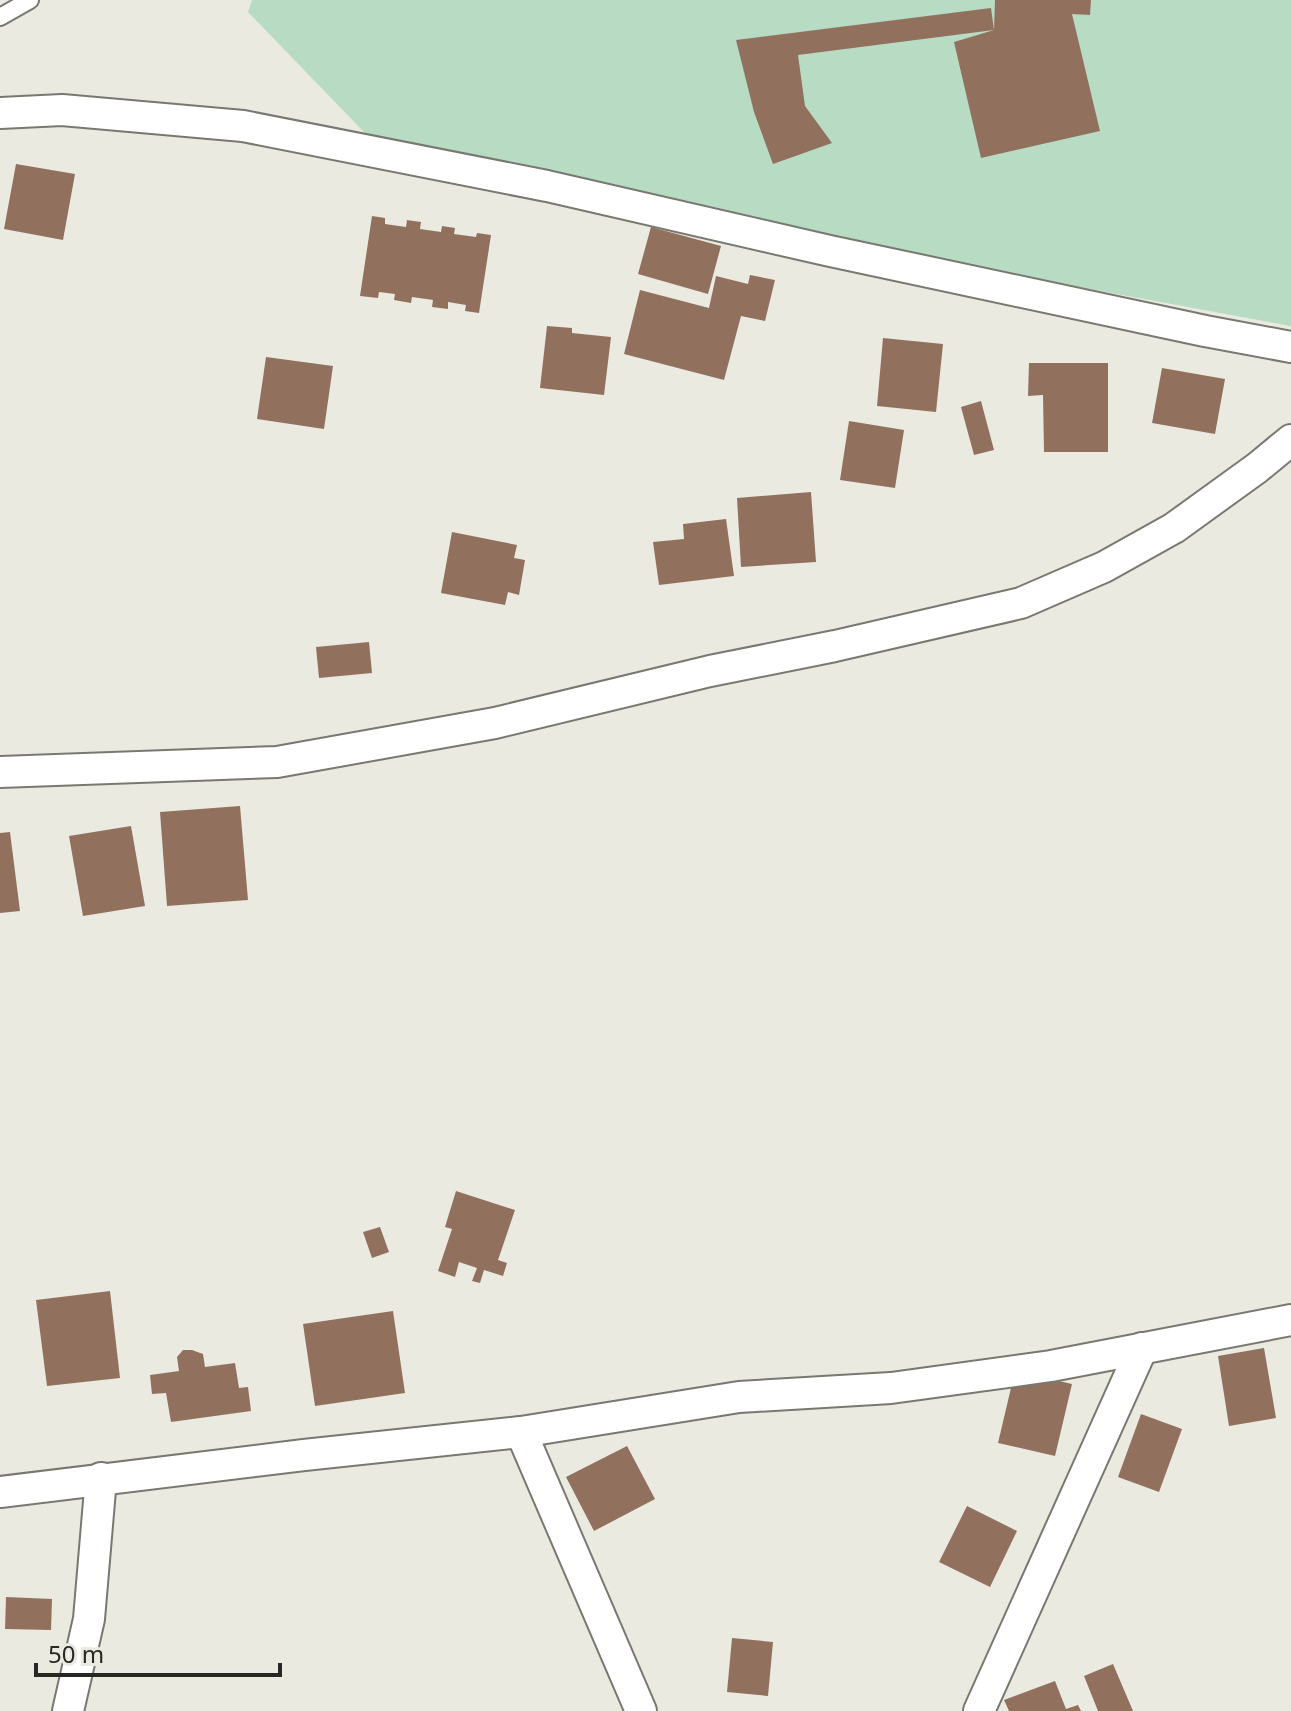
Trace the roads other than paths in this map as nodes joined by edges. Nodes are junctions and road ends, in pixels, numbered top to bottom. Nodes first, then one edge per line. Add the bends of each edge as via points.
1 (30, 0) edge
2 (0, 17) edge
3 (0, 113) edge
4 (1291, 347) edge
5 (1291, 440) edge
6 (0, 772) edge
7 (1291, 1320) edge
8 (1142, 1348) junction
9 (521, 1432) junction
10 (101, 1478) junction
11 (0, 1492) edge
12 (68, 1711) edge
13 (641, 1711) edge
14 (979, 1711) edge

1 - 2 lane
3 - 4 street via 62,110 243,126 547,186
5 - 6 street via 1174,528 1104,567 1021,603 495,723 277,762
7 - 8 street
8 - 9 street via 891,1388 739,1397
8 - 14 street
9 - 10 street
9 - 13 street
10 - 11 street
10 - 12 street via 89,1619

